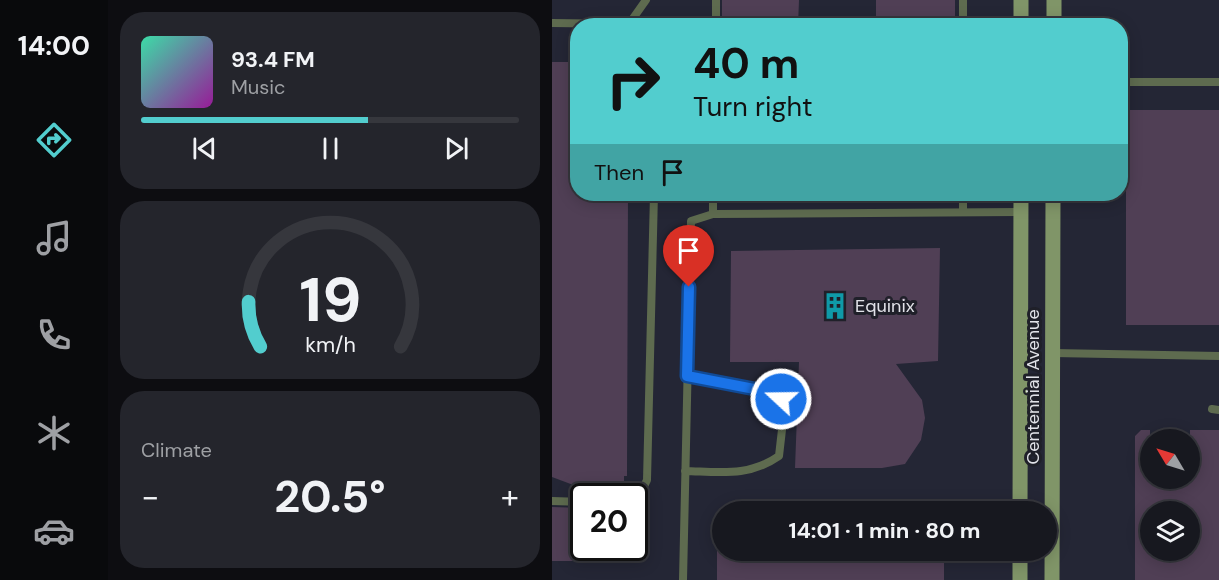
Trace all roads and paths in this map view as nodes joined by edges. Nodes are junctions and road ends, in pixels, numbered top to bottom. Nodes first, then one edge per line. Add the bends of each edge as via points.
1 (646, 0) edge
2 (716, 0) edge
3 (963, 0) edge
4 (1021, 0) edge
5 (1054, 0) edge
6 (633, 18) edge
7 (716, 18) edge
8 (963, 18) edge
9 (1021, 18) edge
10 (1054, 18) edge
11 (552, 23) edge
12 (570, 23) edge
13 (1128, 82) edge
14 (1219, 82) edge
15 (654, 201) edge
16 (713, 201) edge
17 (963, 201) edge
18 (1021, 201) edge
19 (1053, 201) edge
20 (963, 212) junction
21 (1021, 212) junction
22 (713, 214) junction
23 (1053, 353) junction
24 (1219, 356) edge
25 (687, 376) junction
26 (685, 471) junction
27 (646, 483) edge
28 (552, 501) edge
29 (1020, 501) edge
30 (570, 502) edge
31 (1020, 561) edge
32 (683, 580) edge
33 (1020, 580) edge
34 (1052, 580) edge

1 - 6 lane
2 - 7 lane
3 - 8 lane
4 - 9 main road
5 - 10 main road
11 - 12 lane
13 - 14 lane
15 - 27 lane
16 - 22 lane
17 - 20 lane
18 - 21 main road, Centennial Avenue
19 - 23 main road, Centennial Avenue
20 - 21 lane
20 - 22 lane
21 - 29 main road, Centennial Avenue
22 - 25 lane via 691,221
23 - 24 lane
23 - 34 main road, Centennial Avenue
25 - 26 lane
25 - 26 lane via 765,391 781,399 784,412 780,456 764,467 743,472
26 - 32 lane
28 - 30 lane
31 - 33 main road

